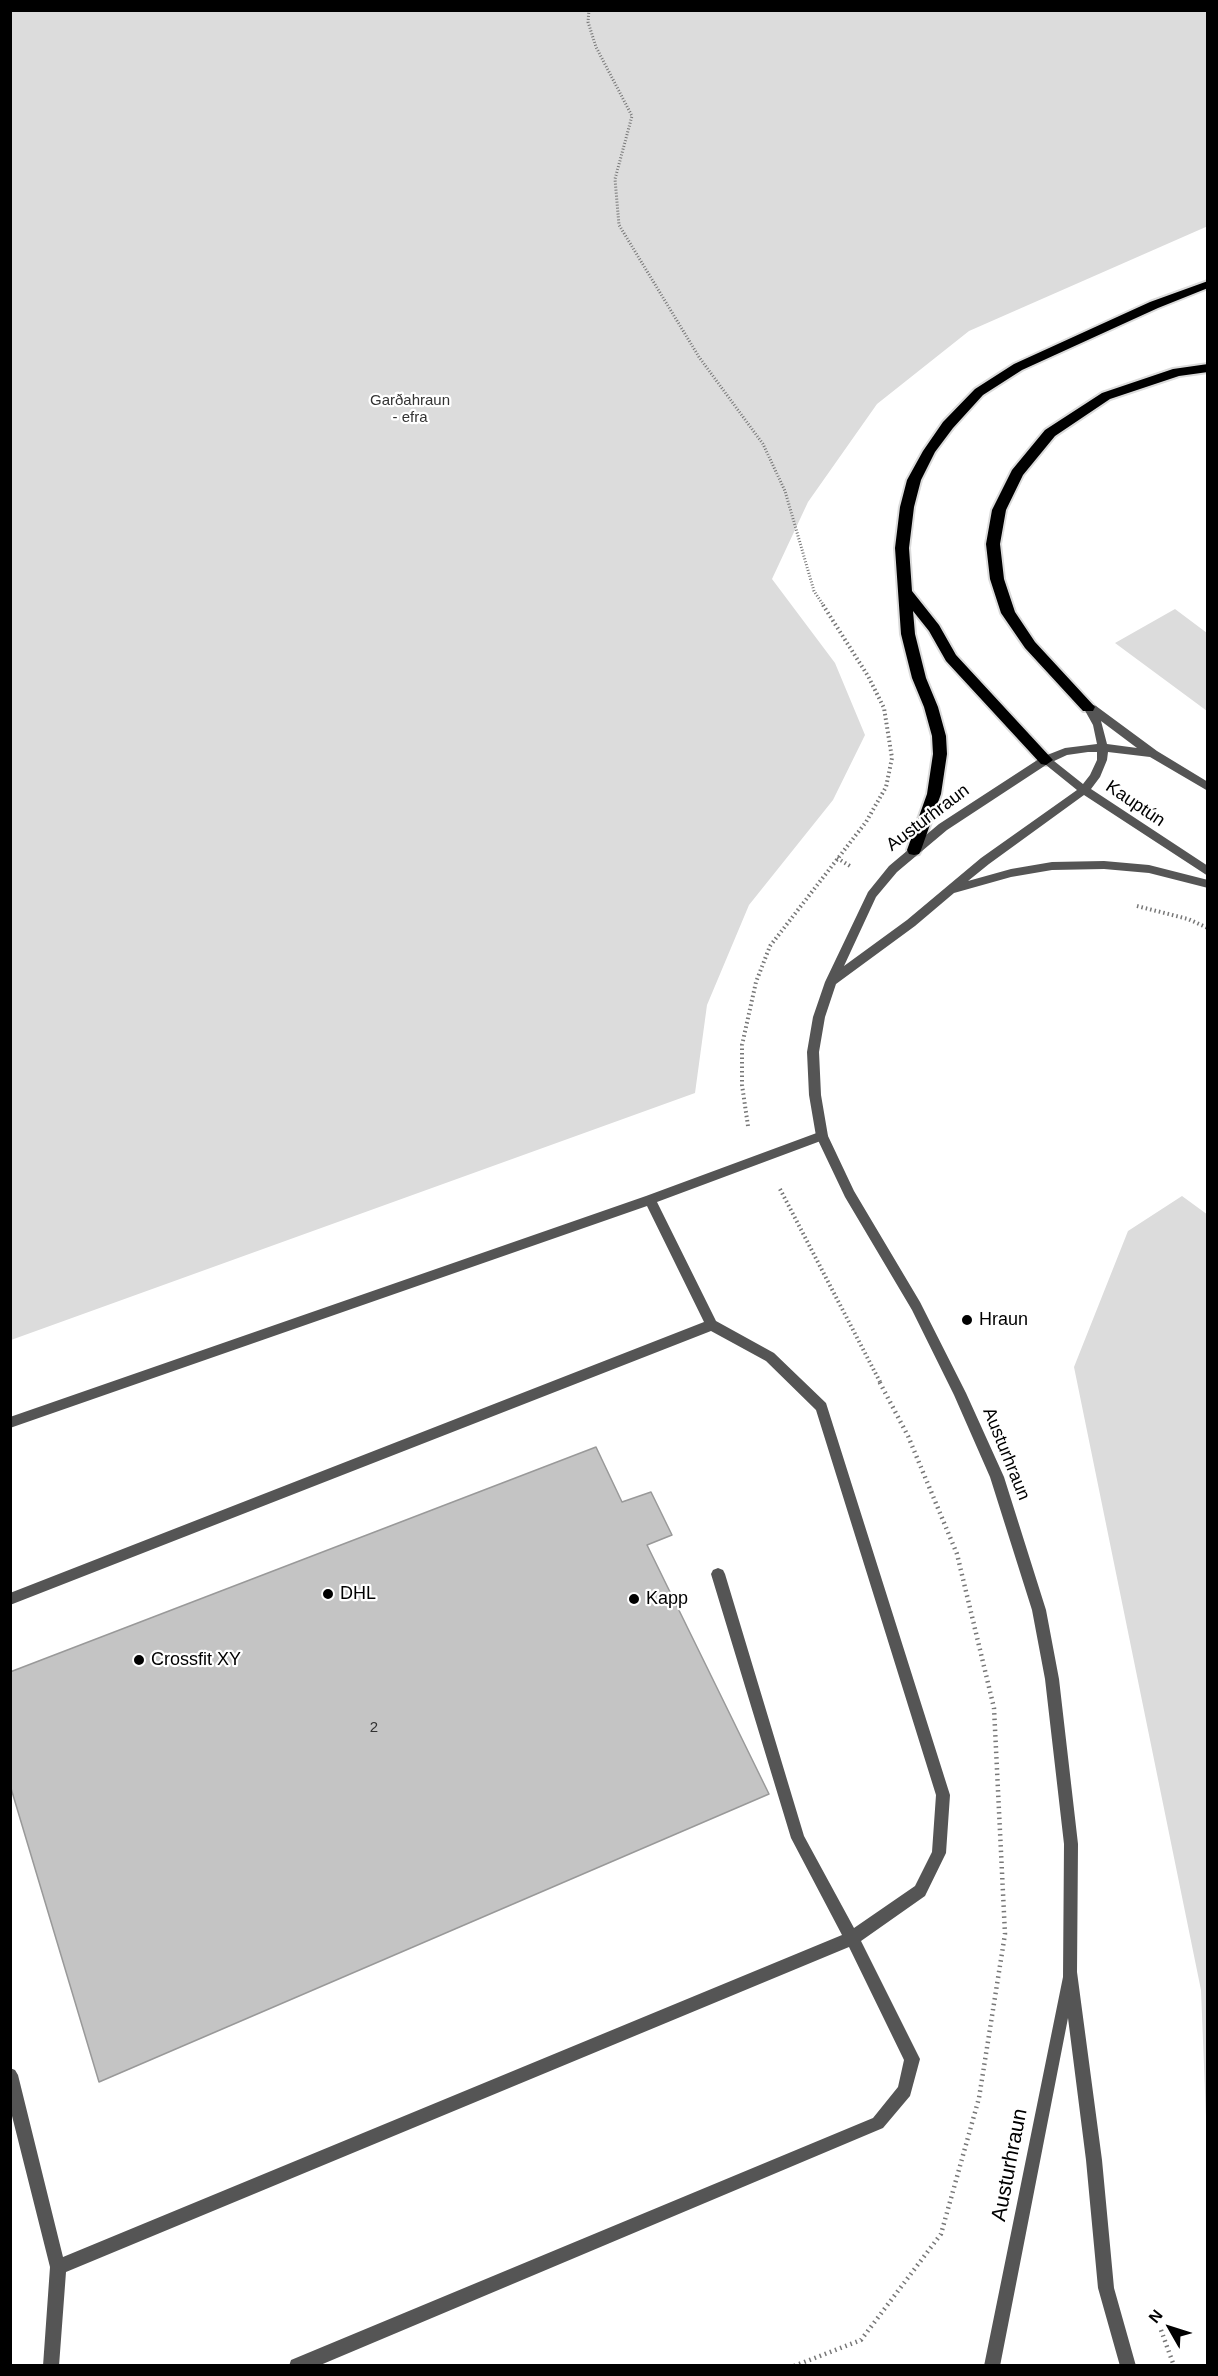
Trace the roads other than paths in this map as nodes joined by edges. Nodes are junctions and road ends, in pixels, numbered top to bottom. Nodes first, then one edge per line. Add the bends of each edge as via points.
1 (1208, 284) edge
2 (1208, 368) edge
3 (907, 594) junction
4 (1088, 706) junction
5 (1103, 748) junction
6 (1154, 754) junction
7 (1046, 760) junction
8 (1208, 787) edge
9 (1084, 790) junction
10 (914, 850) junction
11 (1208, 872) edge
12 (1208, 884) edge
13 (951, 890) junction
14 (831, 982) junction
15 (822, 1136) junction
16 (650, 1200) junction
17 (712, 1325) junction
18 (10, 1423) edge
19 (718, 1574) dead end
20 (10, 1599) edge
21 (852, 1938) junction
22 (1070, 1972) junction
23 (10, 2075) edge
24 (58, 2267) junction
25 (51, 2366) edge
26 (297, 2366) edge
27 (992, 2366) edge
28 (1128, 2366) edge

1 - 3 highway via 1154,304 1018,367 979,392 948,425 914,480 902,548
2 - 4 highway via 1177,372 1106,396 1050,433 1017,473 999,510 993,544 997,579 1008,612 1030,645
3 - 7 highway via 951,658
3 - 10 highway via 908,634 939,736 940,754 934,794
4 - 5 street via 1098,725
4 - 6 street
5 - 6 street, Austurhraun
5 - 7 street, Austurhraun via 1065,752
5 - 9 street via 1095,777
6 - 8 street
7 - 9 street, Kauptún
7 - 10 street, Austurhraun
9 - 11 street, Kauptún
9 - 13 street
10 - 14 street, Austurhraun via 872,895
12 - 13 street via 1149,869 1052,866
13 - 14 street
14 - 15 street, Austurhraun via 813,1052
15 - 16 street
15 - 22 street, Austurhraun via 849,1194 916,1306 960,1392 997,1478 1039,1610 1052,1679 1071,1844
16 - 17 street
16 - 18 street
17 - 20 street
17 - 21 street via 770,1357 820,1407 943,1795 939,1853 920,1891
19 - 21 street via 798,1838
21 - 24 street
21 - 26 street via 912,2059 905,2091 878,2123
22 - 27 street, Austurhraun
22 - 28 street, Austurhraun via 1106,2288
23 - 24 street
24 - 25 street

